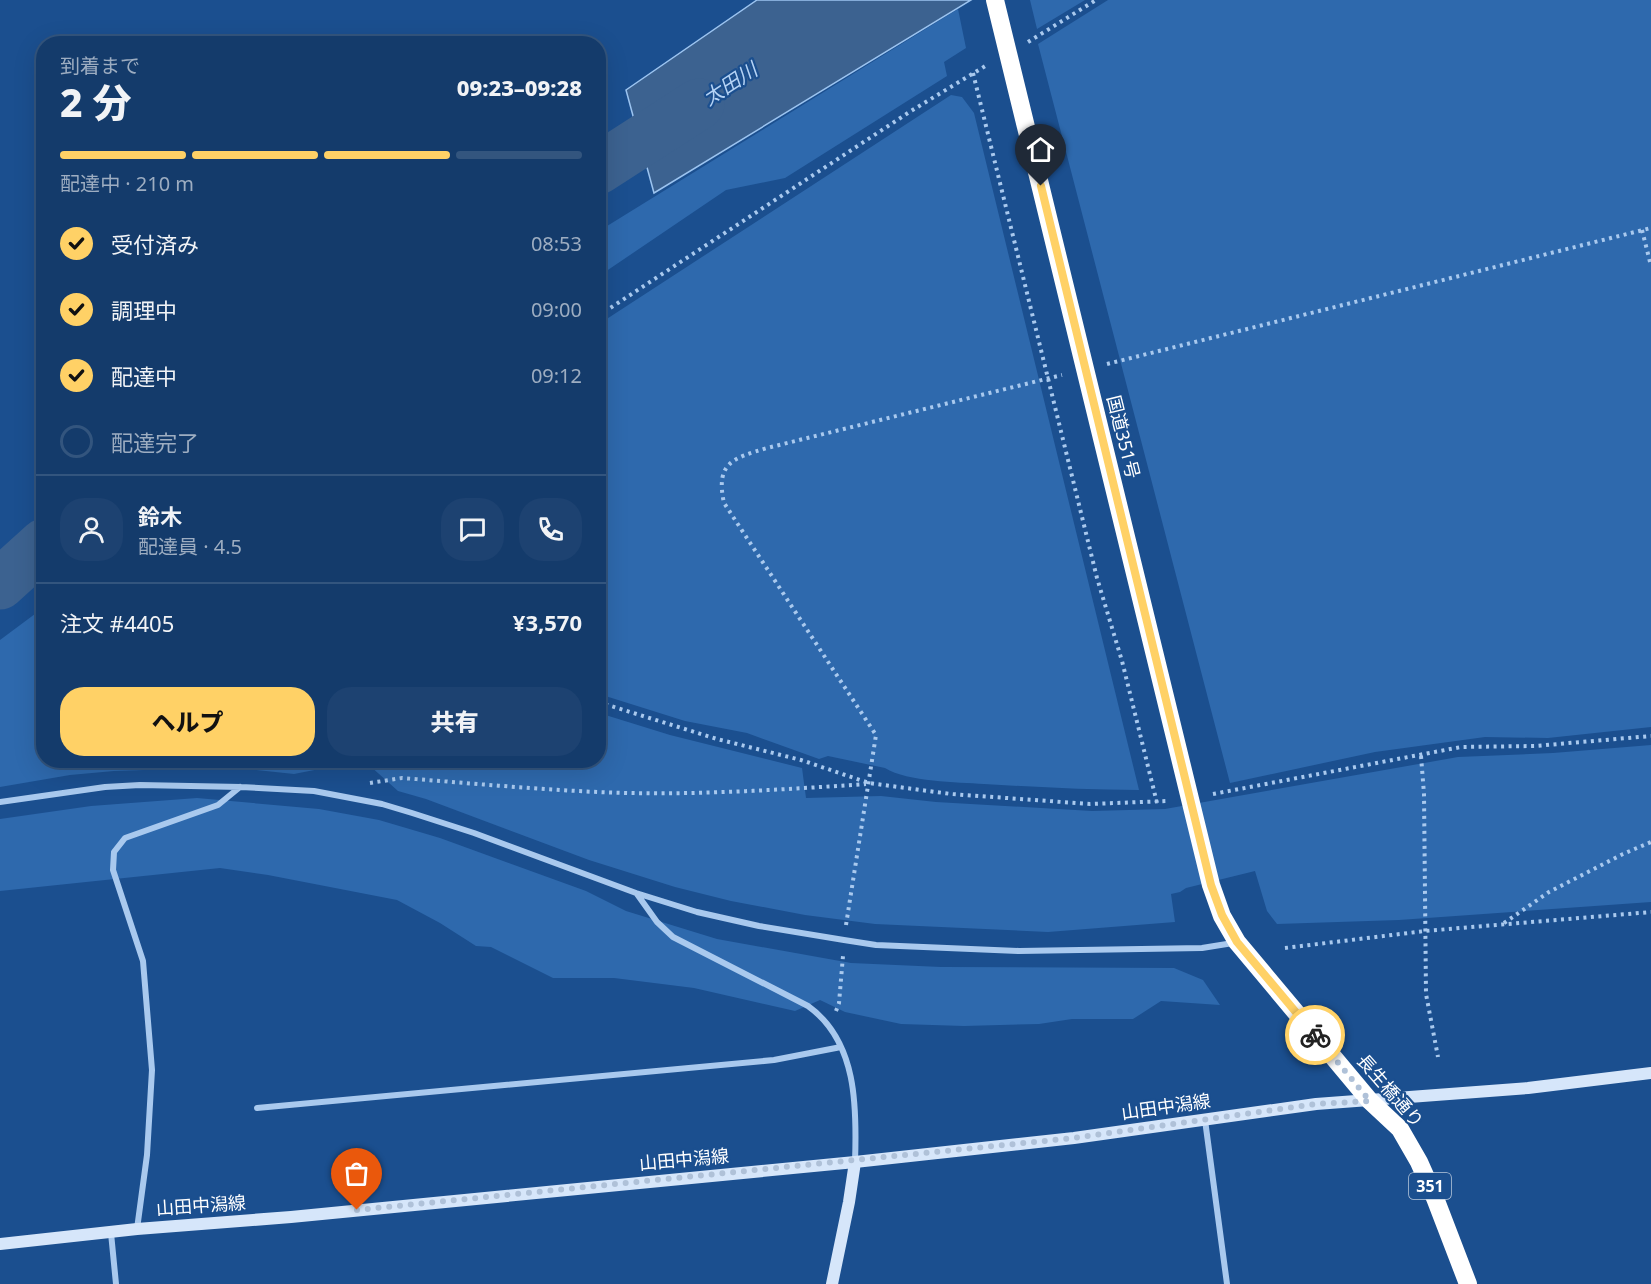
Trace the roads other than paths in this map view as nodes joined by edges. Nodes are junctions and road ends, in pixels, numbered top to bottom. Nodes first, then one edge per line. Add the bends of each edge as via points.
1 (995, 0) edge
2 (241, 787) junction
3 (0, 802) edge
4 (1211, 885) joint
5 (636, 893) junction
6 (1237, 942) junction
7 (841, 1047) junction
8 (1651, 1073) edge
9 (1370, 1101) junction
10 (257, 1108) dead end
11 (1205, 1120) junction
12 (855, 1161) junction
13 (137, 1229) junction
14 (111, 1233) junction
15 (0, 1244) edge
16 (117, 1284) edge
17 (832, 1284) edge
18 (1227, 1284) edge
19 (1468, 1284) edge

1 - 4 highway, 国道351号 / 351
2 - 3 street via 128,786
2 - 5 street via 314,791 382,804 474,833
2 - 13 street via 218,804 125,838 114,852 113,870 143,961 151,1059 147,1155
4 - 6 highway, 長生橋通り / 351
5 - 6 street via 759,926 876,945 1019,951 1202,948
5 - 7 street via 674,938 808,1006 820,1015
6 - 9 highway, 長生橋通り / 351
7 - 10 street via 774,1060
7 - 12 street via 855,1099
8 - 9 main road, 山田中潟線
9 - 11 main road, 山田中潟線 via 1316,1104
9 - 19 highway, 長生橋通り / 351 via 1400,1129 1419,1162
11 - 12 main road, 山田中潟線
11 - 18 street
12 - 13 main road, 山田中潟線
12 - 17 main road
13 - 14 main road, 山田中潟線
14 - 15 main road, 山田中潟線
14 - 16 street

